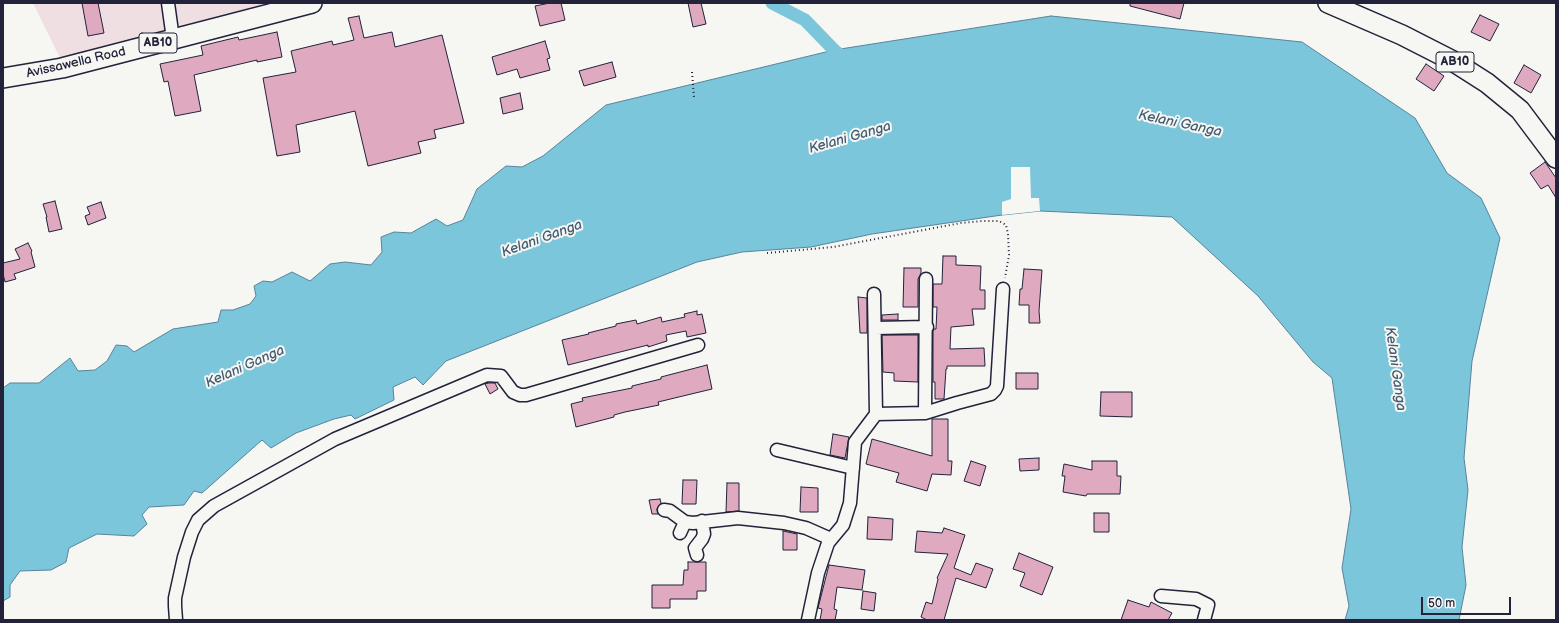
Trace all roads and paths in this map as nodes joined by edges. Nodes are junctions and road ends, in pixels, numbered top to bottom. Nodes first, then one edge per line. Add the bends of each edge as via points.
1 (168, 3) edge
2 (312, 3) edge
3 (1328, 3) edge
4 (173, 39) junction
5 (692, 72) dead end
6 (3, 78) edge
7 (694, 98) dead end
8 (1556, 158) edge
9 (767, 253) dead end
10 (926, 279) dead end
11 (1003, 289) joint
12 (874, 294) dead end
13 (926, 327) junction
14 (875, 328) junction
15 (698, 344) dead end
16 (925, 413) junction
17 (876, 414) junction
18 (777, 450) dead end
19 (852, 468) junction
20 (664, 510) dead end
21 (702, 521) junction
22 (685, 522) junction
23 (680, 533) dead end
24 (831, 540) junction
25 (697, 555) dead end
26 (1161, 596) dead end
27 (176, 620) edge
28 (808, 620) edge
29 (1204, 620) edge

1 - 4 street
2 - 4 main road, Avissawella Road / AB10
3 - 8 main road, AB10 via 1409,39 1451,60 1488,83 1520,110
4 - 6 main road, Avissawella Road / AB10 via 62,68
5 - 7 path
9 - 11 path via 833,248 961,223 999,222 1006,225 1008,234 1009,255
10 - 13 street
11 - 16 street via 995,390 991,394
12 - 14 street
13 - 14 street
13 - 16 street
14 - 17 street
15 - 27 street via 526,395 513,392 501,376 487,375 335,439 214,506 198,520 184,556 175,598
16 - 17 street
17 - 19 street via 856,442
18 - 19 street
19 - 24 street via 848,510 843,525
20 - 22 street
21 - 22 street
21 - 24 street via 738,518 784,523 806,528
21 - 25 street via 704,534 695,548
22 - 23 street
24 - 28 street via 818,573
26 - 29 street via 1196,599 1208,605

